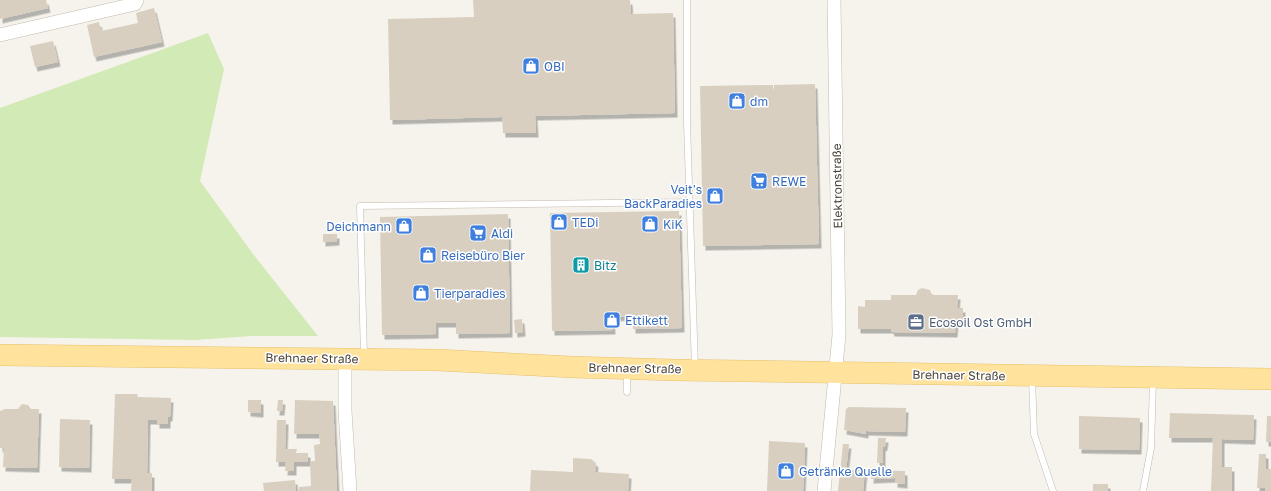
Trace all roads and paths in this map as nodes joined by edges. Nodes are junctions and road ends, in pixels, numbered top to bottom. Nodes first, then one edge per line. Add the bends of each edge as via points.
1 (687, 0) edge
2 (834, 0) edge
3 (136, 2) edge
4 (0, 35) edge
5 (690, 202) junction
6 (0, 355) edge
7 (354, 359) junction
8 (627, 368) junction
9 (695, 370) junction
10 (835, 372) junction
11 (1032, 376) junction
12 (1152, 378) junction
13 (1271, 379) edge
14 (627, 392) dead end
15 (350, 491) edge
16 (824, 491) edge
17 (1053, 491) edge
18 (1143, 491) edge

1 - 5 lane
2 - 10 street, Elektronstraße via 839,335
3 - 4 street
5 - 7 lane via 360,206
5 - 9 lane
6 - 7 main road, Brehnaer Straße
7 - 8 main road, Brehnaer Straße
7 - 15 street via 345,411
8 - 9 main road, Brehnaer Straße
8 - 14 lane
9 - 10 main road, Brehnaer Straße
10 - 11 main road, Brehnaer Straße
10 - 16 street, Elektronstraße
11 - 12 main road, Brehnaer Straße
11 - 17 lane via 1034,434
12 - 13 main road, Brehnaer Straße
12 - 18 lane via 1151,448

